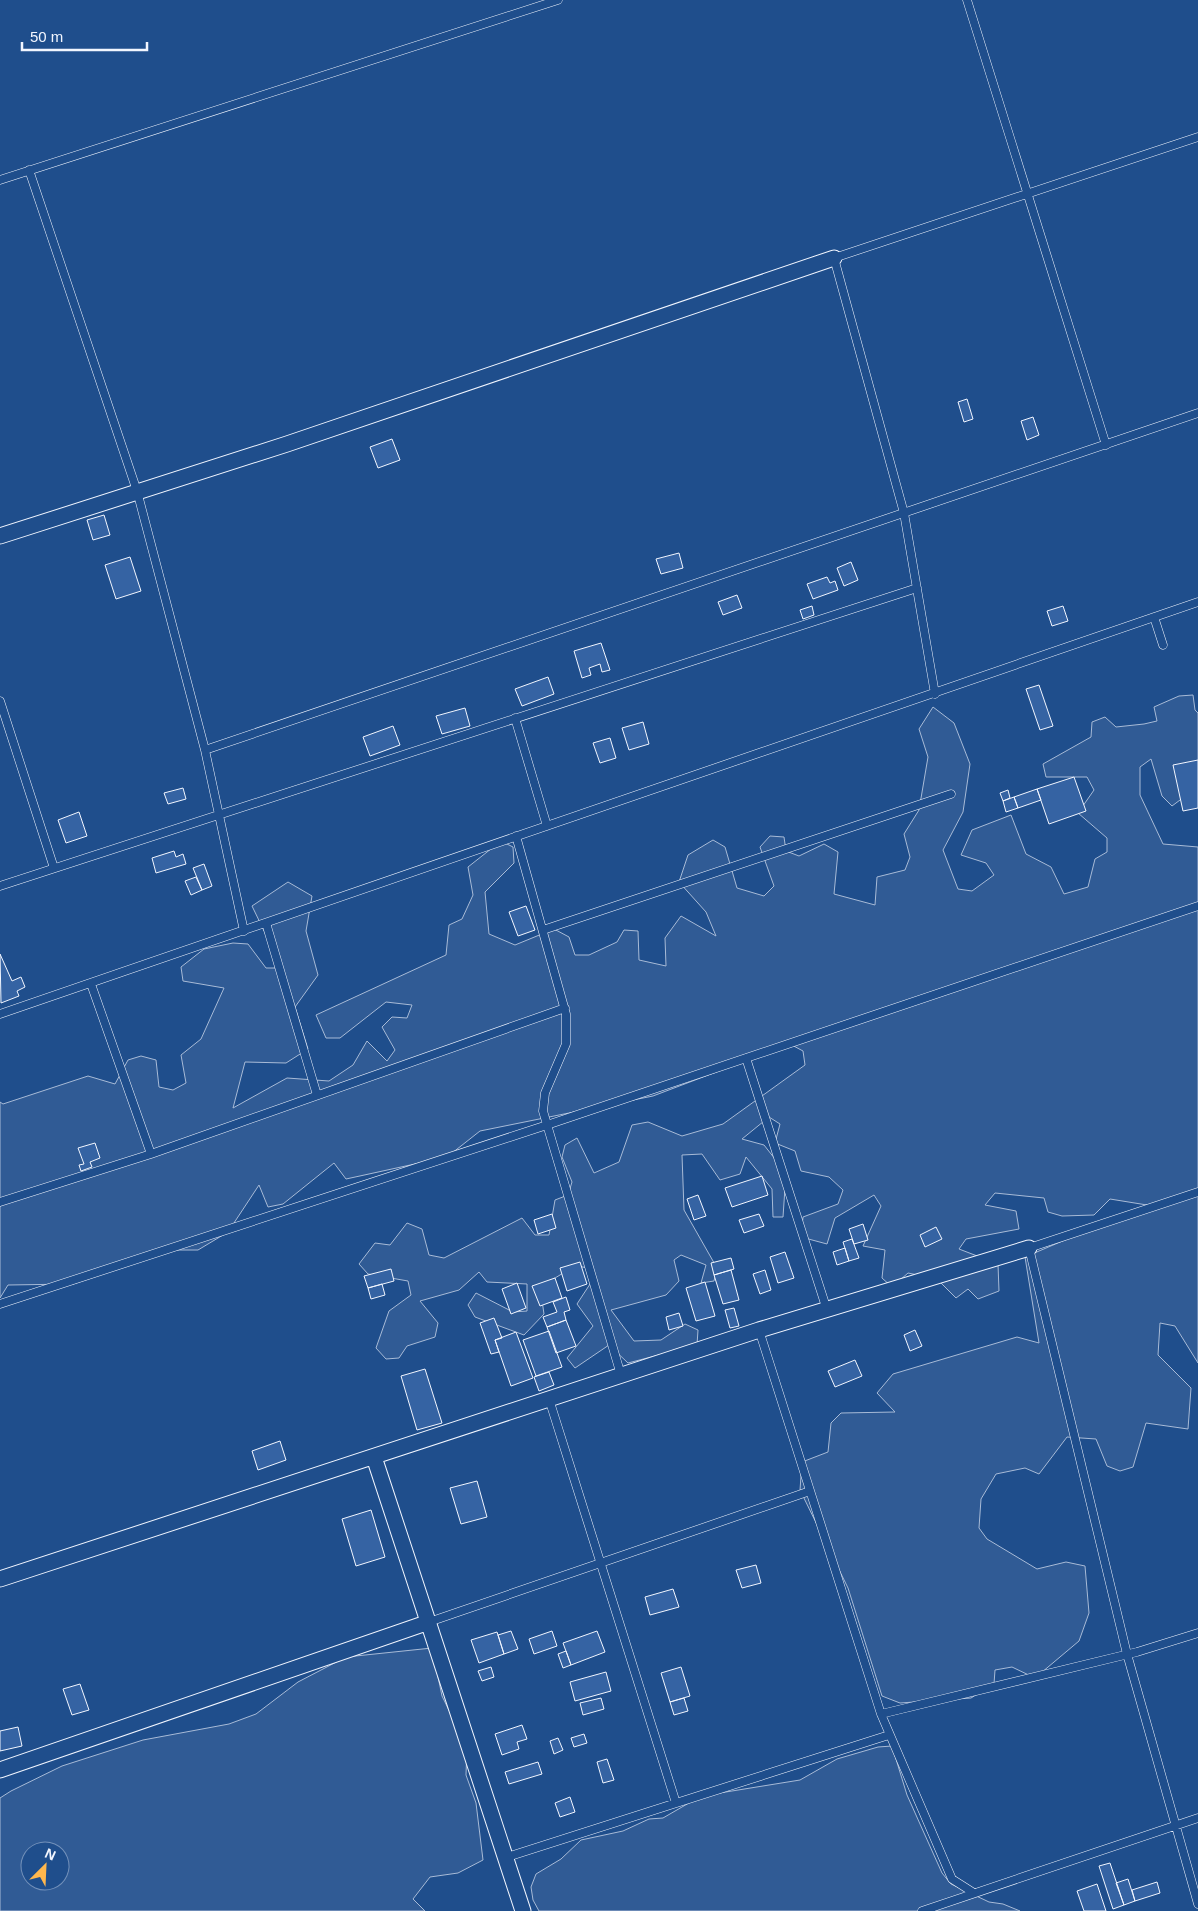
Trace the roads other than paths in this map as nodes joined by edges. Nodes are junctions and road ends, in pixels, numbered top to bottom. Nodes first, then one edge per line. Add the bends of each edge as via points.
1 (558, 0) edge
2 (967, 0) edge
3 (1198, 137) edge
4 (29, 170) junction
5 (0, 180) edge
6 (1027, 194) junction
7 (834, 258) junction
8 (1198, 413) edge
9 (1106, 444) junction
10 (137, 491) junction
11 (904, 513) junction
12 (0, 536) edge
13 (917, 588) junction
14 (1198, 602) edge
15 (1154, 617) junction
16 (1162, 645) dead end
17 (935, 694) junction
18 (0, 701) edge
19 (515, 718) junction
20 (205, 750) junction
21 (952, 794) dead end
22 (218, 815) junction
23 (547, 826) junction
24 (516, 836) junction
25 (54, 868) junction
26 (0, 886) edge
27 (1198, 906) edge
28 (266, 923) junction
29 (543, 930) junction
30 (244, 931) junction
31 (91, 984) junction
32 (565, 1008) junction
33 (0, 1014) edge
34 (746, 1058) junction
35 (317, 1096) junction
36 (547, 1125) junction
37 (151, 1154) junction
38 (1198, 1192) edge
39 (0, 1202) edge
40 (1029, 1248) junction
41 (0, 1304) edge
42 (827, 1310) junction
43 (759, 1330) junction
44 (622, 1375) junction
45 (549, 1399) junction
46 (374, 1457) junction
47 (810, 1491) junction
48 (601, 1563) junction
49 (0, 1579) edge
50 (429, 1622) junction
51 (1198, 1633) edge
52 (1127, 1654) junction
53 (882, 1714) junction
54 (889, 1735) junction
55 (0, 1770) edge
56 (676, 1803) junction
57 (1198, 1818) edge
58 (1174, 1826) junction
59 (504, 1858) junction
60 (974, 1893) junction
61 (1198, 1904) edge
62 (522, 1911) edge
63 (922, 1911) edge

1 - 4 lane
2 - 6 lane
3 - 6 lane
4 - 5 lane
4 - 10 lane
6 - 7 lane
6 - 9 lane
7 - 10 street via 287,444
7 - 11 lane
8 - 9 lane
9 - 11 lane
10 - 12 street
10 - 20 lane
11 - 13 lane
11 - 20 lane
13 - 17 lane
13 - 19 lane
14 - 15 lane
15 - 16 lane
15 - 17 lane
17 - 23 lane
18 - 25 lane
19 - 22 lane
19 - 23 lane
20 - 22 lane
21 - 29 lane
22 - 25 lane
22 - 30 lane
23 - 24 lane
24 - 28 lane
24 - 29 lane
25 - 26 lane
27 - 34 lane
28 - 30 lane
28 - 35 lane
29 - 32 lane
30 - 31 lane
31 - 33 lane
31 - 37 lane
32 - 35 lane
32 - 36 lane via 566,1044 545,1092 543,1111
34 - 36 lane
34 - 42 lane
35 - 37 lane
36 - 41 lane
36 - 44 lane
37 - 39 lane
38 - 40 lane
40 - 42 street
40 - 52 lane
42 - 43 street
43 - 44 street
43 - 47 lane
44 - 45 street
45 - 46 street
45 - 48 lane
46 - 49 street
46 - 50 street
47 - 48 lane
47 - 53 lane
48 - 50 lane
48 - 56 lane
50 - 55 street
50 - 59 street
51 - 52 lane
52 - 53 lane
52 - 58 lane
53 - 54 lane
54 - 56 lane
54 - 60 lane via 952,1880
56 - 59 lane
57 - 58 lane
58 - 60 lane
58 - 61 lane
59 - 62 street
60 - 63 lane

